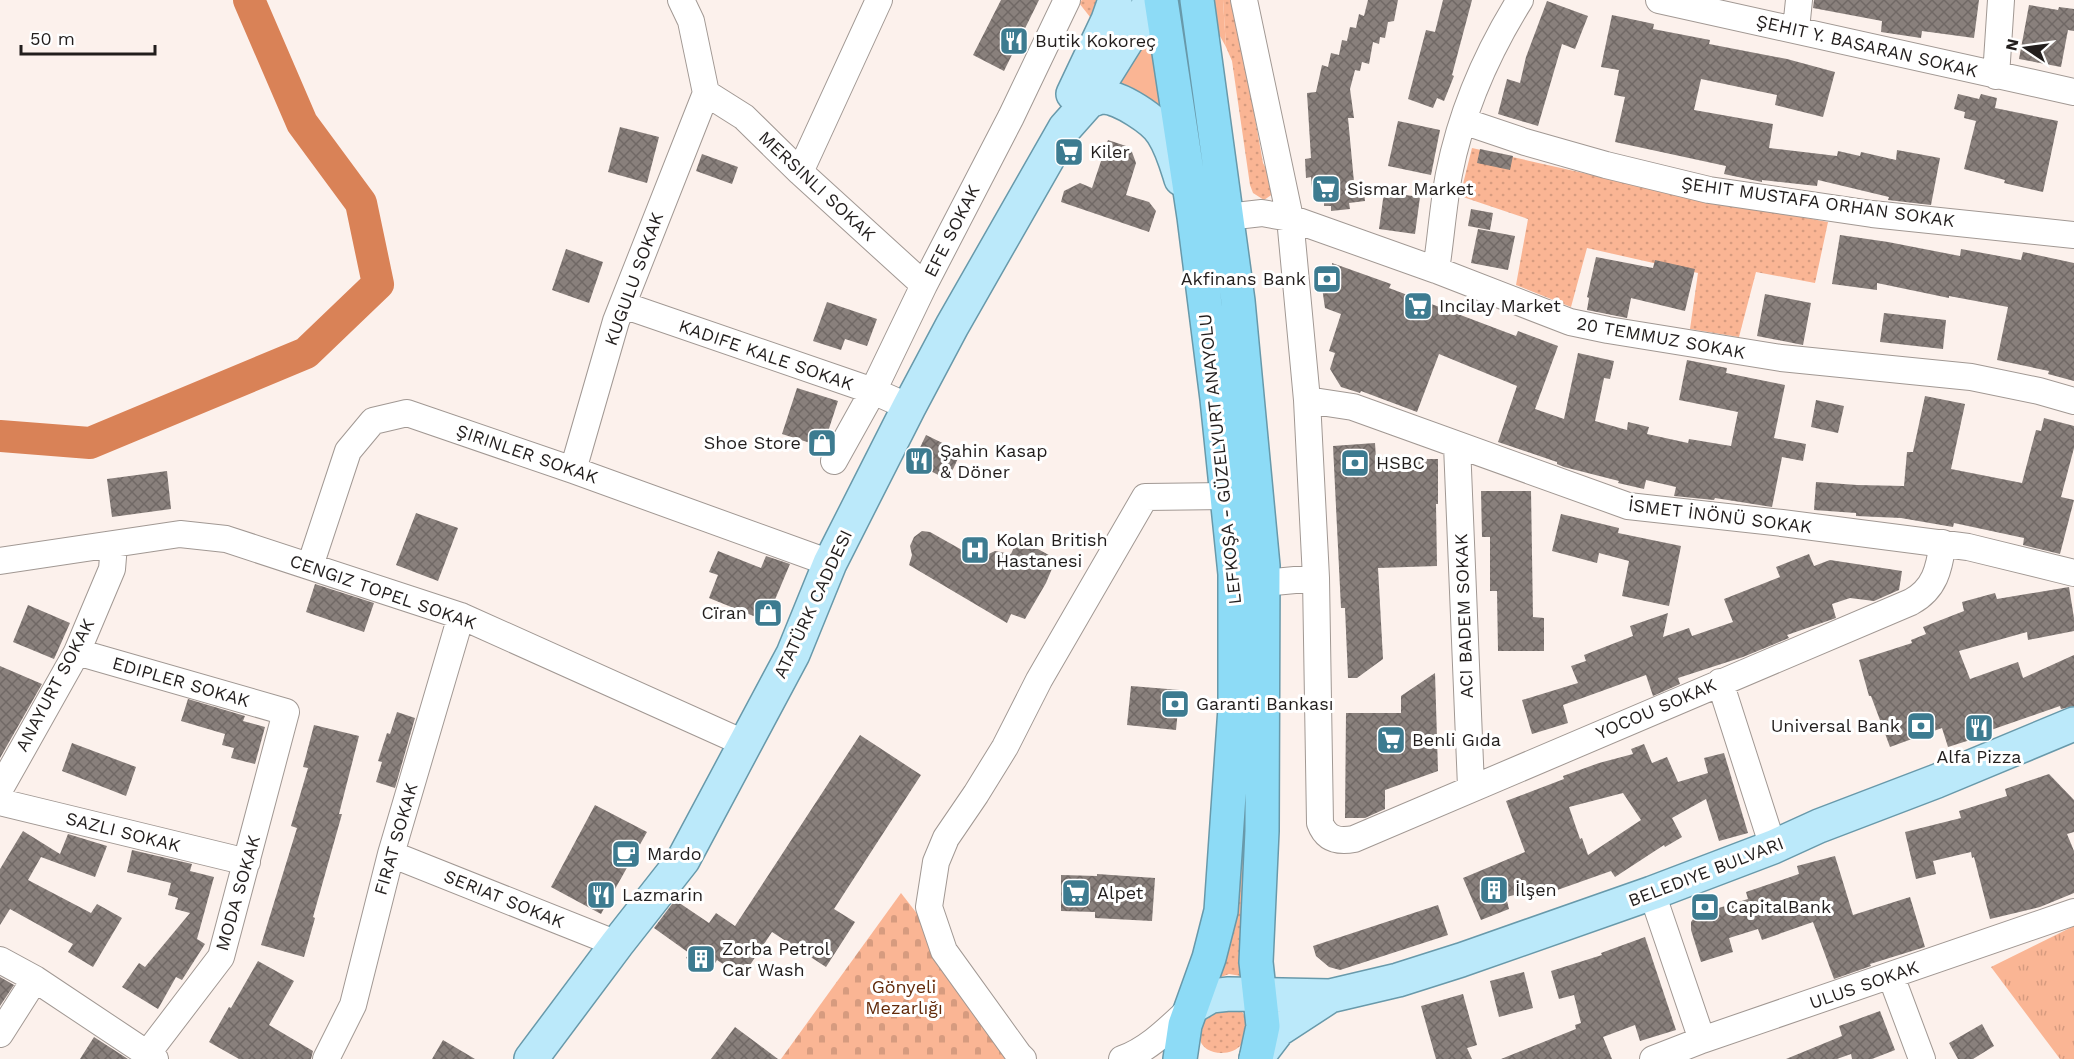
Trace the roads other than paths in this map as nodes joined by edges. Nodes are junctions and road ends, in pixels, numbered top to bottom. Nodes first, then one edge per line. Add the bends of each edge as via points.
1 (681, 0) edge
2 (879, 0) edge
3 (1067, 0) edge
4 (1115, 0) edge
5 (1152, 0) edge
6 (1161, 0) edge
7 (1197, 0) edge
8 (1244, 0) edge
9 (1521, 0) edge
10 (1659, 0) edge
11 (1799, 0) edge
12 (2001, 0) edge
13 (1796, 29) junction
14 (1996, 76) junction
15 (2074, 92) edge
16 (706, 93) junction
17 (1089, 101) junction
18 (1463, 121) junction
19 (1065, 128) junction
20 (800, 172) junction
21 (1194, 217) junction
22 (1227, 217) junction
23 (1290, 218) junction
24 (2074, 235) edge
25 (1436, 270) junction
26 (924, 285) junction
27 (622, 305) junction
28 (873, 391) junction
29 (1307, 400) junction
30 (2074, 401) edge
31 (909, 407) junction
32 (1457, 445) junction
33 (834, 461) dead end
34 (573, 470) junction
35 (1227, 496) junction
36 (1943, 543) junction
37 (114, 545) junction
38 (0, 561) edge
39 (830, 563) junction
40 (310, 566) junction
41 (2074, 573) edge
42 (1316, 578) junction
43 (1264, 583) junction
44 (461, 616) junction
45 (77, 652) junction
46 (1720, 682) junction
47 (286, 712) joint
48 (2074, 724) edge
49 (746, 744) junction
50 (1472, 787) junction
51 (0, 789) edge
52 (0, 802) edge
53 (1773, 847) junction
54 (391, 854) junction
55 (247, 862) junction
56 (1652, 893) junction
57 (2074, 912) edge
58 (616, 944) junction
59 (0, 960) edge
60 (1891, 976) junction
61 (35, 978) junction
62 (1258, 996) junction
63 (1330, 996) junction
64 (1192, 1007) junction
65 (0, 1034) edge
66 (1702, 1040) junction
67 (151, 1056) edge
68 (326, 1059) edge
69 (531, 1059) edge
70 (1023, 1059) edge
71 (1122, 1059) edge
72 (1180, 1059) edge
73 (1256, 1059) edge
74 (1653, 1059) edge
75 (1922, 1059) edge

1 - 16 street via 691,21
2 - 20 street
3 - 26 street, EFE SOKAK
4 - 19 main road, ATATÜRK CADDESI via 1073,94
5 - 17 main road, ATATÜRK CADDESI
6 - 21 highway, LEFKOŞA - GÜZELYURT ANAYOLU
7 - 22 highway, LEFKOŞA - GÜZELYURT ANAYOLU
8 - 23 street
9 - 18 street via 1474,88
10 - 13 street, ŞEHIT Y. BASARAN SOKAK
11 - 13 street
12 - 14 street
13 - 14 street, ŞEHIT Y. BASARAN SOKAK
14 - 15 street, ŞEHIT Y. BASARAN SOKAK
16 - 20 street, MERSINLI SOKAK via 744,117
16 - 27 street, KUGULU SOKAK
17 - 19 main road, ATATÜRK CADDESI
17 - 21 main road via 1104,97 1124,104 1162,132 1174,155
18 - 24 street, ŞEHIT MUSTAFA ORHAN SOKAK via 1606,165 1709,190 1872,214
18 - 25 street via 1448,176
19 - 31 main road, ATATÜRK CADDESI
20 - 26 street, MERSINLI SOKAK
21 - 35 highway, LEFKOŞA - GÜZELYURT ANAYOLU
22 - 23 street, 20 TEMMUZ SOKAK via 1262,213
22 - 43 highway, LEFKOŞA - GÜZELYURT ANAYOLU via 1244,354
23 - 25 street, 20 TEMMUZ SOKAK
23 - 29 street
25 - 30 street, 20 TEMMUZ SOKAK via 1570,322 1608,330 1781,358 1971,377
26 - 28 street, EFE SOKAK
27 - 28 street, KADIFE KALE SOKAK
27 - 34 street, KUGULU SOKAK
28 - 31 street, KADIFE KALE SOKAK
28 - 33 street, EFE SOKAK
29 - 32 street, İSMET İNÖNÜ SOKAK via 1353,408
29 - 42 street
31 - 39 main road, ATATÜRK CADDESI
32 - 36 street, İSMET İNÖNÜ SOKAK via 1628,506
32 - 50 street
34 - 39 street, ŞIRINLER SOKAK
34 - 40 street, ŞIRINLER SOKAK via 407,413 373,421 348,451
35 - 64 highway, LEFKOŞA - GÜZELYURT ANAYOLU via 1235,574 1235,708 1226,842 1221,911
35 - 70 street via 1144,497 1005,747 946,838 936,862 929,907 944,951
36 - 41 street, İSMET İNÖNÜ SOKAK
36 - 46 street, YOCOU SOKAK via 1934,581 1916,599
37 - 38 street, CENGIZ TOPEL SOKAK
37 - 40 street, CENGIZ TOPEL SOKAK via 180,534 226,539
37 - 45 street, ANAYURT SOKAK via 112,569
39 - 49 main road, ATATÜRK CADDESI via 793,654
40 - 44 street, CENGIZ TOPEL SOKAK
42 - 43 street
42 - 50 street, YOCOU SOKAK via 1320,823 1326,835 1335,839 1354,838
43 - 62 highway, LEFKOŞA - GÜZELYURT ANAYOLU
44 - 49 street, CENGIZ TOPEL SOKAK
44 - 54 street
45 - 47 street, EDIPLER SOKAK
45 - 51 street, ANAYURT SOKAK
46 - 50 street, YOCOU SOKAK
46 - 53 street
47 - 55 street, MODA SOKAK
48 - 53 main road
49 - 58 main road, ATATÜRK CADDESI via 683,860
52 - 55 street
53 - 56 main road
54 - 58 street
54 - 68 street via 354,1005
55 - 67 street, MODA SOKAK via 221,957
56 - 63 main road via 1461,960
56 - 66 street
57 - 60 street, ULUS SOKAK
58 - 69 main road, ATATÜRK CADDESI
59 - 61 street
60 - 66 street, ULUS SOKAK
60 - 75 street
61 - 65 street
61 - 67 street
62 - 63 main road
62 - 64 main road via 1210,996
62 - 73 highway, LEFKOŞA - GÜZELYURT ANAYOLU via 1263,1026
63 - 73 main road via 1278,1030
64 - 71 street via 1154,1041
64 - 72 highway, LEFKOŞA - GÜZELYURT ANAYOLU
66 - 74 street, ULUS SOKAK

